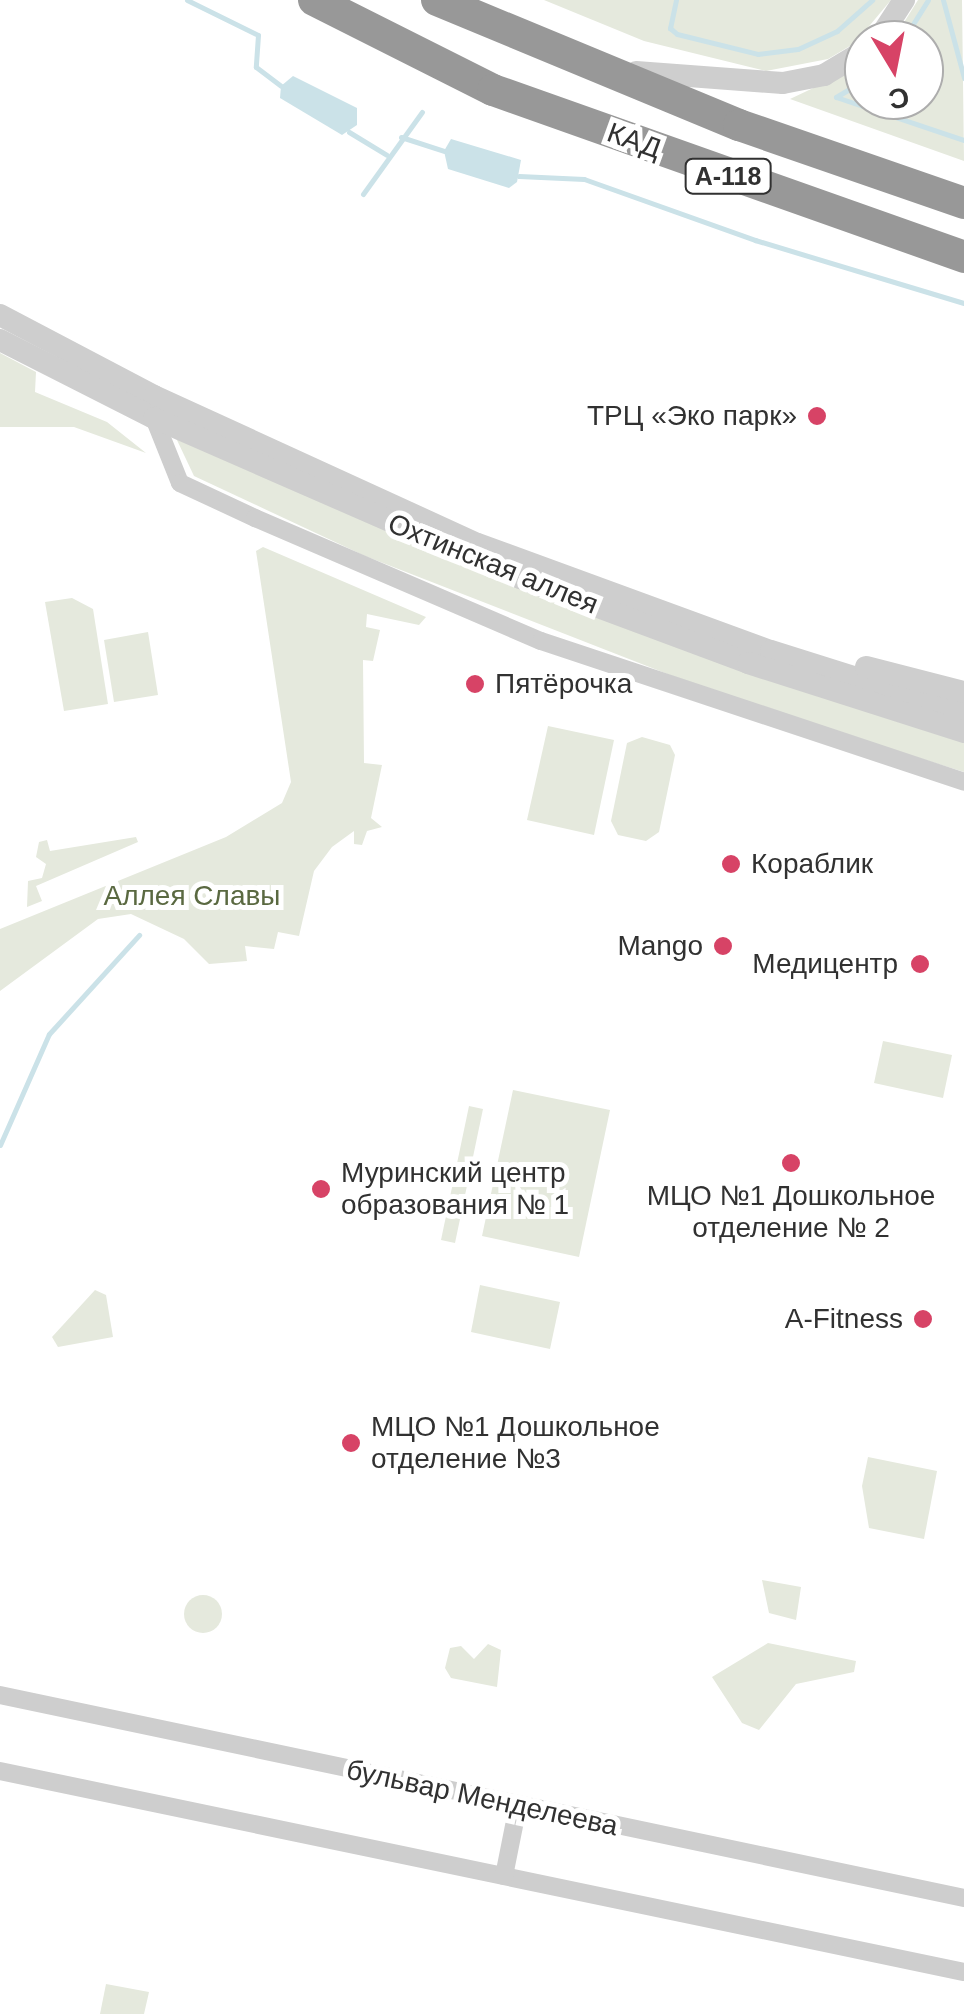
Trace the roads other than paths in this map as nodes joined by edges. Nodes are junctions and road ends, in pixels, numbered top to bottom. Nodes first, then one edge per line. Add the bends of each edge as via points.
1 (314, 0) edge
2 (437, 0) edge
3 (582, 64) junction
4 (844, 64) edge
5 (964, 203) edge
6 (964, 257) edge
7 (0, 315) edge
8 (0, 340) edge
9 (44, 352) junction
10 (154, 418) junction
11 (716, 628) junction
12 (964, 692) edge
13 (964, 712) edge
14 (964, 732) edge
15 (964, 782) edge
16 (0, 1695) edge
17 (0, 1770) edge
18 (518, 1806) junction
19 (504, 1876) junction
20 (964, 1898) edge
21 (964, 1972) edge

1 - 6 highway, КАД / А-118 via 493,90
2 - 3 highway, КАД / А-118
3 - 4 street via 783,83 824,76
3 - 5 highway, КАД / А-118
7 - 9 street
8 - 9 street
9 - 10 street, Охтинская аллея
9 - 11 street, Охтинская аллея via 478,544
10 - 14 street, Охтинская аллея via 535,584 748,663
10 - 15 street via 180,483 255,518 541,641
11 - 12 street
11 - 13 street, Охтинская аллея
16 - 18 street, бульвар Менделеева
17 - 19 street
18 - 19 street
18 - 20 street, бульвар Менделеева
19 - 21 street

